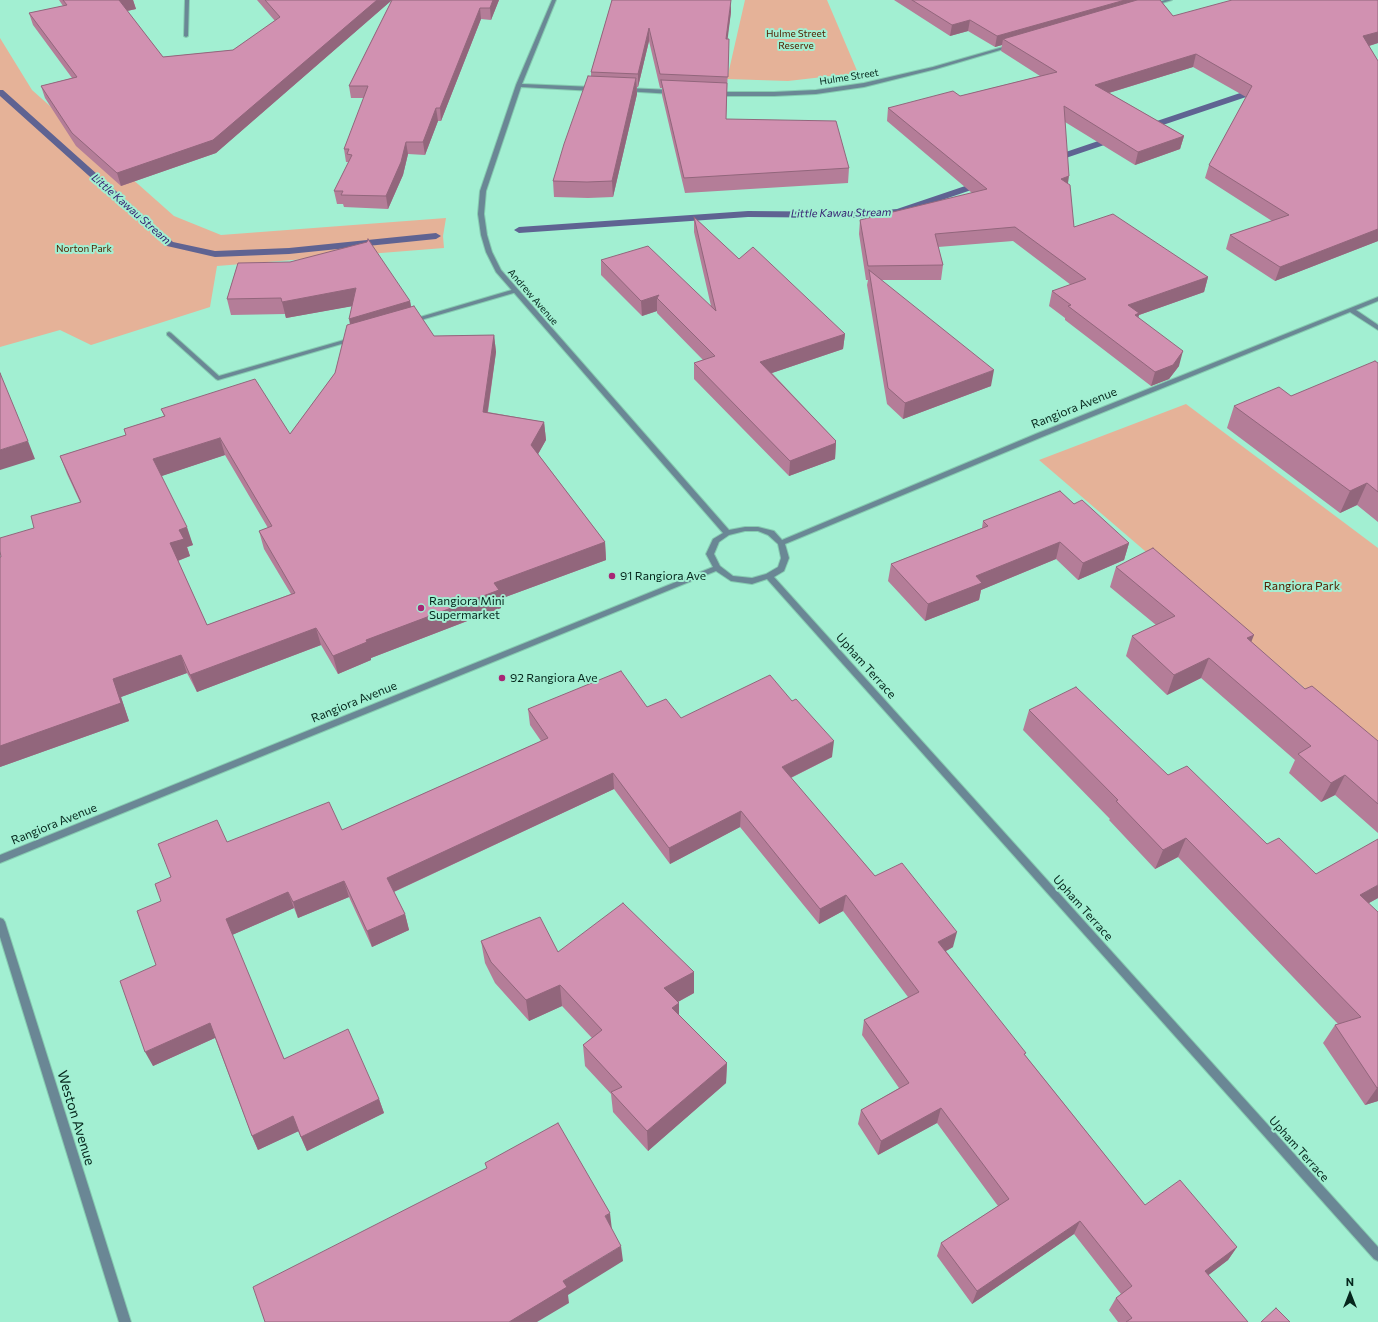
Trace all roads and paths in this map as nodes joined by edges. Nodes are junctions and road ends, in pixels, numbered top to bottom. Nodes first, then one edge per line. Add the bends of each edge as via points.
1 (187, 0) edge
2 (554, 0) edge
3 (1170, 0) edge
4 (1147, 7) edge
5 (186, 36) dead end
6 (1018, 44) edge
7 (519, 85) junction
8 (598, 89) edge
9 (621, 90) edge
10 (675, 92) edge
11 (714, 94) edge
12 (515, 291) junction
13 (1378, 299) edge
14 (1350, 310) junction
15 (402, 324) edge
16 (1378, 328) edge
17 (169, 334) dead end
18 (363, 336) edge
19 (727, 534) junction
20 (781, 543) junction
21 (717, 568) junction
22 (769, 576) junction
23 (0, 859) edge
24 (0, 922) edge
25 (1378, 1255) edge
26 (125, 1322) edge

1 - 5 street
2 - 7 street, Andrew Avenue
3 - 4 street
6 - 11 street, Hulme Street via 864,85 816,92
7 - 8 street
7 - 12 street, Andrew Avenue via 483,191 481,214 489,252 498,271
9 - 10 street
12 - 15 street
12 - 19 street, Andrew Avenue
13 - 14 street, Rangiora Avenue
14 - 16 street
14 - 20 street, Rangiora Avenue
17 - 18 street via 218,378
19 - 20 street via 745,529 758,529 771,534
19 - 21 street via 716,541 710,554
20 - 22 street via 785,558 781,569
21 - 22 street via 731,578 752,581
21 - 23 street, Rangiora Avenue
22 - 25 street, Upham Terrace
24 - 26 street, Weston Avenue

